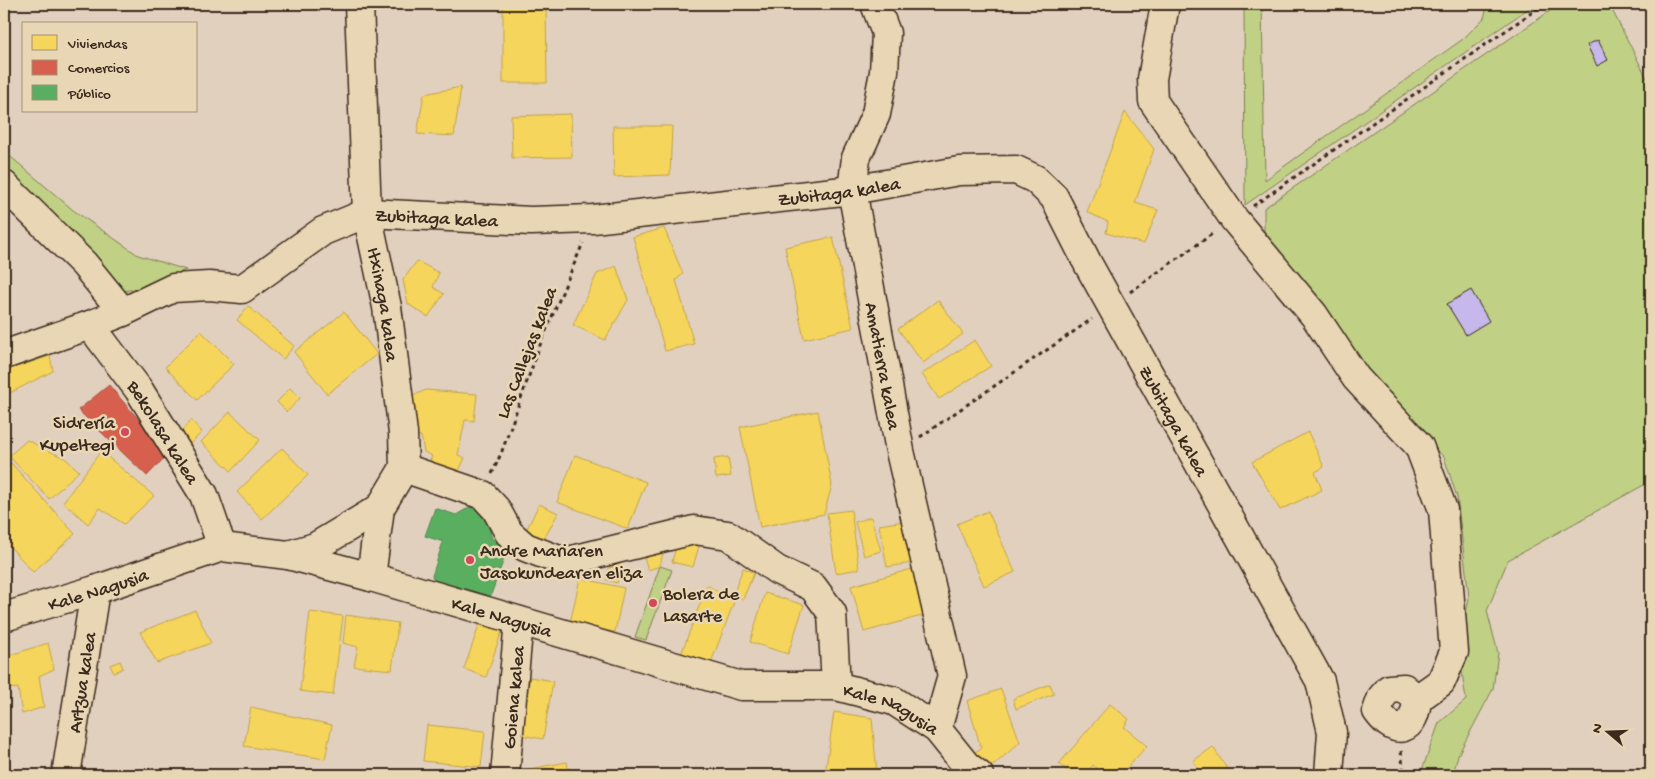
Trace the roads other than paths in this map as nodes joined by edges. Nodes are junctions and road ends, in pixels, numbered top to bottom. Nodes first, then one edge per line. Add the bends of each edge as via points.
1 (359, 4) edge
2 (875, 4) edge
3 (1166, 4) edge
4 (4, 184) edge
5 (852, 190) junction
6 (367, 213) junction
7 (123, 312) junction
8 (90, 325) junction
9 (4, 355) edge
10 (404, 468) junction
11 (380, 508) junction
12 (222, 547) junction
13 (288, 555) junction
14 (371, 577) junction
15 (95, 590) junction
16 (4, 617) edge
17 (519, 622) junction
18 (836, 686) junction
19 (1417, 699) dead end
20 (937, 729) junction
21 (66, 775) edge
22 (505, 775) edge
23 (979, 775) edge
24 (1329, 775) edge

1 - 6 street, Itxinaga kalea
2 - 5 street, Amatierra kalea via 886,33 884,72 876,114 856,158
3 - 19 street via 1152,79 1153,102 1234,219 1314,315 1356,378 1419,446 1443,510 1454,652 1440,682
4 - 7 street via 84,264
5 - 6 street, Zubitaga kalea via 593,219 531,221
5 - 20 street, Amatierra kalea via 900,451 952,676
5 - 24 street, Zubitaga kalea via 959,171 1016,170 1035,178 1054,197 1320,681 1332,732
6 - 7 street, Zubitaga kalea via 323,231 242,289 209,286 173,288
6 - 10 street, Itxinaga kalea via 387,308 403,433
7 - 8 street, Zubitaga kalea
8 - 9 street, Zubitaga kalea
8 - 12 street, Bekolasa kalea via 138,390 204,495
10 - 11 street
10 - 18 street via 483,495 496,509 509,533 525,547 564,562 694,530 728,535 777,570 813,587 832,613
11 - 13 street via 315,547
11 - 14 street
12 - 13 street, Kale Nagusia
12 - 15 street, Kale Nagusia
13 - 14 street, Kale Nagusia
14 - 17 street, Kale Nagusia
15 - 16 street, Kale Nagusia
15 - 21 street, Artzua kalea
17 - 18 street, Kale Nagusia via 741,686
17 - 22 street, Goiena kalea
18 - 20 street, Kale Nagusia via 894,701
20 - 23 street, Kale Nagusia via 966,765

